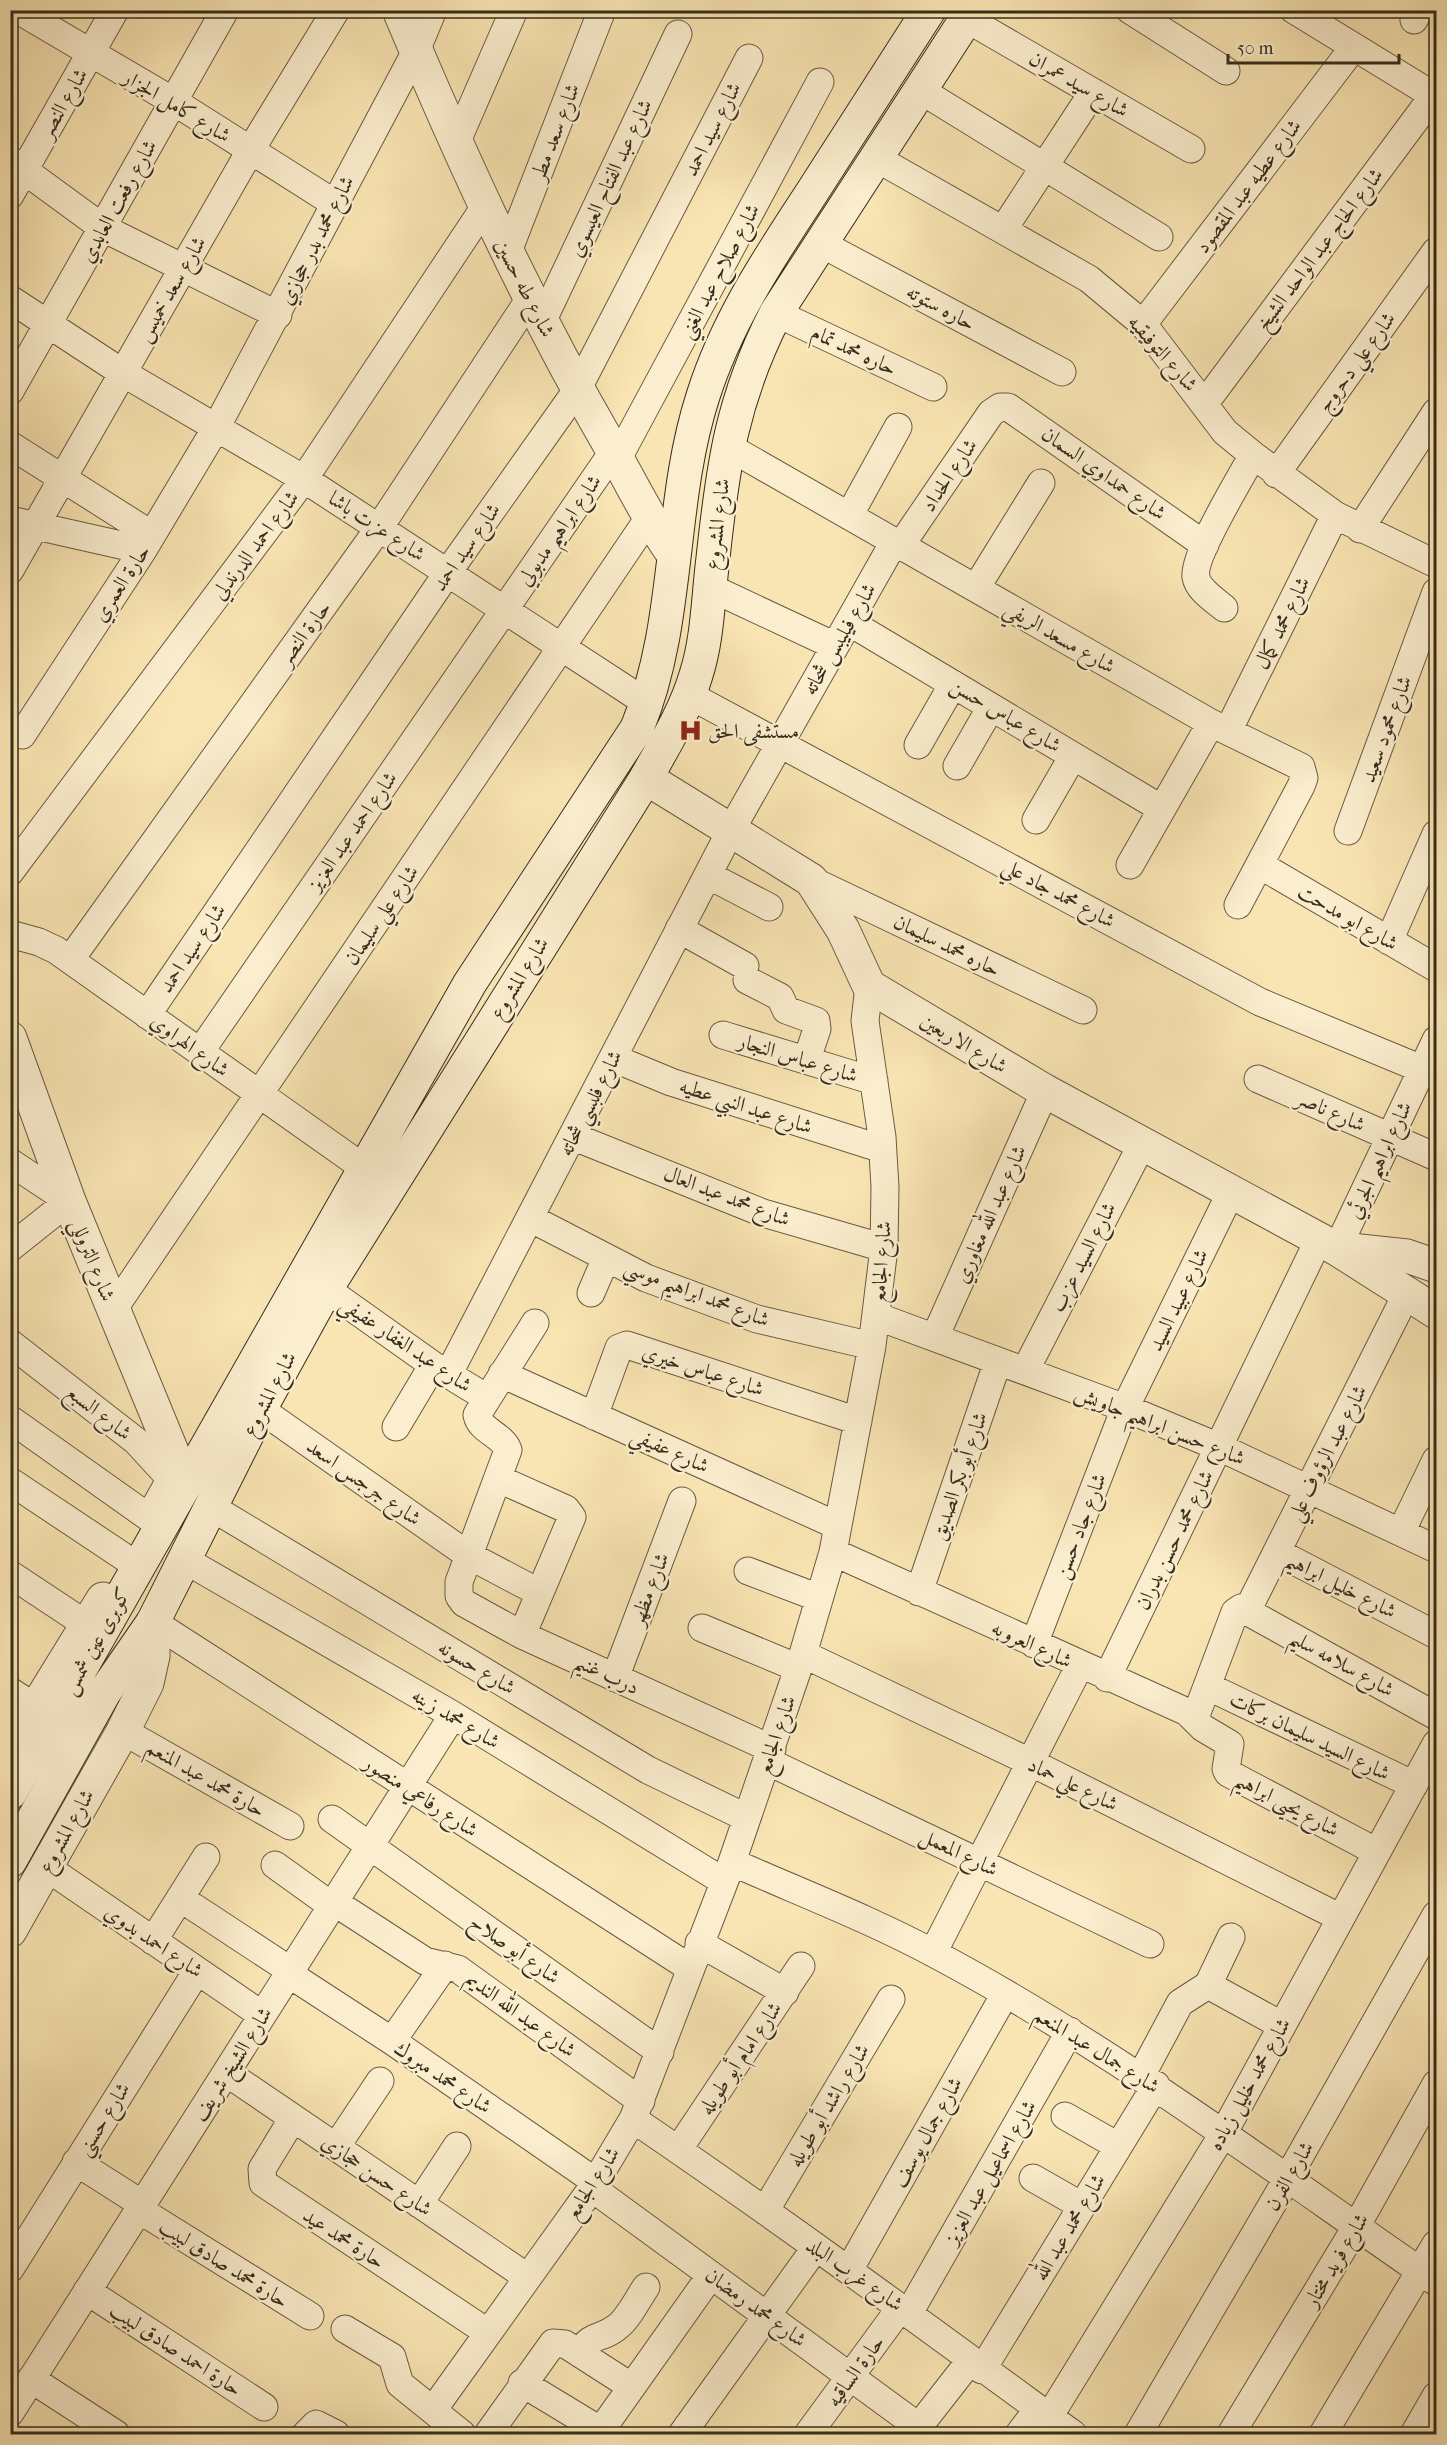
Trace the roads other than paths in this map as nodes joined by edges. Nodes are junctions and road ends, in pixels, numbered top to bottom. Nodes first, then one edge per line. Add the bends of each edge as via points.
1 (18, 10) edge
2 (115, 10) edge
3 (225, 10) edge
4 (336, 10) edge
5 (399, 10) edge
6 (433, 10) edge
7 (514, 10) edge
8 (602, 10) edge
9 (928, 10) edge
10 (1130, 10) edge
11 (1303, 13) edge
12 (970, 15) edge
13 (678, 34) dead end
14 (1353, 48) junction
15 (416, 51) junction
16 (91, 54) junction
17 (749, 58) dead end
18 (1226, 71) dead end
19 (820, 82) dead end
20 (920, 90) junction
21 (1093, 92) junction
22 (1435, 96) edge
23 (174, 101) junction
24 (457, 141) junction
25 (1191, 149) dead end
26 (250, 151) junction
27 (876, 158) junction
28 (17, 165) edge
29 (1044, 166) junction
30 (10, 195) edge
31 (334, 203) junction
32 (484, 208) junction
33 (103, 228) junction
34 (1003, 230) junction
35 (1159, 237) dead end
36 (820, 243) junction
37 (1437, 251) edge
38 (507, 254) junction
39 (183, 268) junction
40 (10, 298) edge
41 (535, 311) junction
42 (776, 313) junction
43 (278, 315) junction
44 (49, 323) junction
45 (1143, 324) junction
46 (1062, 372) dead end
47 (123, 373) junction
48 (933, 387) dead end
49 (578, 390) junction
50 (10, 391) edge
51 (1204, 403) junction
52 (1000, 407) joint
53 (1437, 412) edge
54 (898, 427) dead end
55 (216, 428) junction
56 (10, 445) edge
57 (727, 446) junction
58 (1253, 455) junction
59 (615, 456) junction
60 (1276, 474) junction
61 (63, 479) junction
62 (304, 479) junction
63 (1041, 483) dead end
64 (1335, 514) junction
65 (849, 516) junction
66 (648, 519) junction
67 (23, 523) edge
68 (379, 528) junction
69 (1360, 529) junction
70 (148, 543) junction
71 (898, 543) junction
72 (1205, 545) junction
73 (673, 554) junction
74 (1437, 564) edge
75 (10, 570) edge
76 (448, 572) junction
77 (709, 587) junction
78 (976, 588) junction
79 (1437, 592) edge
80 (1224, 608) dead end
81 (505, 609) junction
82 (849, 622) junction
83 (562, 646) junction
84 (835, 646) junction
85 (953, 684) junction
86 (689, 695) junction
87 (647, 703) junction
88 (991, 707) junction
89 (1220, 727) junction
90 (22, 735) dead end
91 (780, 743) junction
92 (918, 745) dead end
93 (1073, 756) junction
94 (957, 766) dead end
95 (646, 778) junction
96 (1162, 809) junction
97 (1036, 820) dead end
98 (731, 830) junction
99 (1348, 831) dead end
100 (1437, 834) edge
101 (1130, 865) dead end
102 (1260, 865) junction
103 (10, 872) edge
104 (708, 875) junction
105 (811, 880) junction
106 (1238, 905) dead end
107 (769, 907) dead end
108 (680, 929) junction
109 (10, 934) edge
110 (1389, 940) junction
111 (70, 960) junction
112 (1437, 968) edge
113 (869, 986) junction
114 (1083, 1010) dead end
115 (147, 1015) junction
116 (723, 1035) dead end
117 (10, 1038) edge
118 (1437, 1040) edge
119 (200, 1052) junction
120 (613, 1058) junction
121 (807, 1059) junction
122 (1429, 1072) edge
123 (1258, 1079) dead end
124 (874, 1081) junction
125 (1045, 1092) junction
126 (259, 1095) junction
127 (572, 1136) junction
128 (1390, 1137) junction
129 (1142, 1144) junction
130 (882, 1149) junction
131 (1437, 1157) edge
132 (10, 1162) edge
133 (364, 1168) junction
134 (1231, 1192) junction
135 (69, 1201) junction
136 (530, 1218) junction
137 (1328, 1244) junction
138 (10, 1248) edge
139 (884, 1248) junction
140 (606, 1258) junction
141 (1437, 1266) edge
142 (326, 1289) junction
143 (591, 1293) dead end
144 (1406, 1295) junction
145 (113, 1310) junction
146 (1437, 1312) edge
147 (876, 1316) junction
148 (535, 1323) dead end
149 (935, 1337) junction
150 (10, 1342) edge
151 (872, 1346) junction
152 (998, 1361) junction
153 (441, 1370) junction
154 (1025, 1371) junction
155 (502, 1374) junction
156 (487, 1398) junction
157 (1125, 1408) junction
158 (260, 1409) junction
159 (594, 1416) junction
160 (10, 1419) edge
161 (858, 1421) junction
162 (396, 1427) dead end
163 (1219, 1447) junction
164 (1437, 1460) edge
165 (499, 1479) junction
166 (10, 1481) edge
167 (177, 1486) junction
168 (1308, 1489) junction
169 (682, 1501) dead end
170 (211, 1507) junction
171 (151, 1519) junction
172 (838, 1526) junction
173 (1401, 1532) junction
174 (1437, 1549) edge
175 (833, 1552) junction
176 (1276, 1552) junction
177 (468, 1556) junction
178 (127, 1559) junction
179 (185, 1560) junction
180 (748, 1571) dead end
181 (10, 1574) edge
182 (919, 1592) junction
183 (540, 1593) junction
184 (819, 1598) junction
185 (1247, 1611) junction
186 (153, 1622) junction
187 (95, 1626) junction
188 (702, 1628) dead end
189 (522, 1635) junction
190 (1437, 1635) edge
191 (1034, 1644) junction
192 (801, 1661) junction
193 (1080, 1665) junction
194 (615, 1678) junction
195 (1107, 1678) junction
196 (1207, 1686) junction
197 (23, 1700) edge
198 (453, 1715) junction
199 (1437, 1716) edge
200 (1195, 1718) junction
201 (123, 1731) junction
202 (1227, 1741) joint
203 (1437, 1744) edge
204 (10, 1750) edge
205 (770, 1755) junction
206 (1030, 1762) junction
207 (1414, 1785) junction
208 (407, 1787) junction
209 (10, 1793) edge
210 (747, 1818) junction
211 (332, 1819) dead end
212 (290, 1826) dead end
213 (370, 1846) junction
214 (1377, 1852) junction
215 (206, 1857) dead end
216 (10, 1862) edge
217 (979, 1862) junction
218 (275, 1865) dead end
219 (46, 1867) junction
220 (727, 1872) junction
221 (180, 1898) junction
222 (333, 1904) junction
223 (1437, 1915) edge
224 (1341, 1918) junction
225 (10, 1930) edge
226 (1231, 1937) dead end
227 (153, 1941) junction
228 (1150, 1944) dead end
229 (933, 1953) junction
230 (695, 1956) junction
231 (446, 1965) junction
232 (801, 1966) dead end
233 (196, 1971) junction
234 (290, 1973) junction
235 (1208, 1984) junction
236 (785, 1992) junction
237 (1005, 1994) junction
238 (891, 1998) dead end
239 (262, 2015) junction
240 (1281, 2025) junction
241 (1070, 2031) junction
242 (392, 2041) junction
243 (660, 2052) junction
244 (227, 2073) junction
245 (380, 2080) dead end
246 (1148, 2080) junction
247 (1437, 2084) edge
248 (637, 2110) junction
249 (1065, 2116) dead end
250 (293, 2118) junction
251 (1223, 2134) junction
252 (457, 2146) dead end
253 (1118, 2146) junction
254 (336, 2148) junction
255 (678, 2150) junction
256 (76, 2162) junction
257 (1033, 2178) dead end
258 (1287, 2179) junction
259 (594, 2185) junction
260 (419, 2204) junction
261 (1082, 2206) junction
262 (140, 2207) junction
263 (765, 2211) junction
264 (1356, 2227) junction
265 (1437, 2244) edge
266 (816, 2247) junction
267 (10, 2269) edge
268 (849, 2270) junction
269 (711, 2275) junction
270 (1429, 2276) edge
271 (527, 2277) junction
272 (646, 2287) dead end
273 (87, 2291) junction
274 (905, 2310) junction
275 (310, 2316) dead end
276 (767, 2316) junction
277 (345, 2329) dead end
278 (488, 2332) junction
279 (579, 2353) junction
280 (976, 2366) junction
281 (850, 2377) junction
282 (31, 2379) junction
283 (522, 2384) junction
284 (632, 2387) junction
285 (1437, 2396) edge
286 (264, 2408) dead end
287 (432, 2410) junction
288 (10, 2413) edge
289 (1043, 2413) junction
290 (916, 2431) edge
291 (116, 2434) edge
292 (306, 2434) edge
293 (336, 2434) edge
294 (462, 2434) edge
295 (488, 2434) edge
296 (682, 2434) edge
297 (808, 2434) edge
298 (1019, 2434) edge
299 (1073, 2434) edge
300 (1138, 2434) edge
301 (1231, 2434) edge
302 (1323, 2434) edge
303 (1414, 2434) edge

1 - 16 street, شارع كامل الجزار
2 - 16 street, شارع النصر
3 - 23 street, شارع رفعت العابدي
4 - 26 street, شارع سعد خميس
5 - 15 main road, شارع طه حسين
6 - 15 street, شارع محمد بدر حجازي
7 - 24 street
8 - 38 street, شارع سعد مطر
9 - 73 main road, شارع المشروع via 731,323 693,428
10 - 18 street
11 - 14 street
12 - 20 main road, شارع المشروع
12 - 21 street, شارع سيد عمران
13 - 41 street, شارع عبد الفتاح العيسوي
14 - 22 street
14 - 45 street, شارع عطيه عبد المقصود
15 - 24 main road, شارع طه حسين
15 - 31 street, شارع محمد بدر حجازي
16 - 23 street, شارع كامل الجزار
16 - 28 street, شارع النصر
17 - 49 street, شارع سيد احمد
19 - 59 street, شارع صلاح عبد الغني
20 - 27 main road, شارع المشروع
20 - 29 street
21 - 25 street, شارع سيد عمران
21 - 29 street
22 - 51 street, شارع الحاج عبد الواحد الشيخ
23 - 26 street, شارع كامل الجزار
23 - 33 street, شارع رفعت العابدي
24 - 32 main road, شارع طه حسين
26 - 31 street, شارع كامل الجزار
26 - 39 street, شارع سعد خميس
27 - 34 street, شارع التوفيقيه
27 - 36 main road, شارع المشروع
28 - 30 street, شارع النصر
28 - 33 street
29 - 34 street
29 - 35 street
31 - 43 street, شارع محمد بدر حجازي
32 - 38 main road, شارع طه حسين
32 - 62 street, شارع احمد الدرندلي
33 - 39 street
33 - 44 street, شارع رفعت العابدي
34 - 45 street, شارع التوفيقيه via 1089,279
36 - 42 main road, شارع المشروع
36 - 46 street, حاره ستوته
37 - 60 street, شارع علي دحروج
38 - 41 main road, شارع طه حسين
39 - 43 street
39 - 47 street, شارع سعد خميس
40 - 44 street, شارع عزت باشا
41 - 49 main road, شارع طه حسين
41 - 68 street, حارة النصر
42 - 48 street, حاره محمد تمام
42 - 57 main road, شارع المشروع via 752,364
43 - 55 street, شارع محمد بدر حجازي
44 - 47 street, شارع عزت باشا
44 - 50 street, شارع رفعت العابدي
45 - 51 street, شارع التوفيقيه
47 - 55 street, شارع عزت باشا
47 - 61 street, شارع سعد خميس
49 - 59 main road, شارع طه حسين
49 - 76 street, شارع سيد احمد
51 - 58 street, شارع التوفيقيه via 1225,432
52 - 71 street, شارع الحداد via 991,413
52 - 72 street, شارع حمداوي السمان via 1014,409
53 - 69 street
54 - 65 street
55 - 62 street, شارع عزت باشا
55 - 70 street, حارة العمري
56 - 61 street
57 - 65 street, شارع مسعد الريفي
57 - 77 main road, شارع المشروع
58 - 60 street, شارع التوفيقيه
58 - 72 street
59 - 66 main road, شارع طه حسين
59 - 81 street, شارع ابراهيم مدبولي
60 - 64 street, شارع التوفيقيه
61 - 67 street, شارع سعد خميس
61 - 70 street
62 - 68 street, شارع عزت باشا
62 - 103 street, شارع احمد الدرندلي
63 - 78 street
64 - 69 street, شارع التوفيقيه
64 - 89 street, شارع محمد كمال
65 - 71 street, شارع مسعد الريفي
66 - 73 main road, شارع طه حسين
66 - 83 street, شارع علي سليمان
67 - 70 street
67 - 75 street, شارع سعد خميس
68 - 76 street, شارع عزت باشا
68 - 111 street, حارة النصر
69 - 74 street, شارع التوفيقيه
70 - 90 street, حارة العمري
71 - 78 street, شارع مسعد الريفي
71 - 82 street, شارع فيليبس شحاته
72 - 80 street via 1196,577 1203,590
73 - 87 main road, شارع المشروع via 660,658
76 - 81 street, شارع عزت باشا
76 - 115 street, شارع سيد احمد
77 - 84 street
77 - 86 main road, شارع المشروع via 701,655
78 - 89 street, شارع مسعد الريفي
79 - 99 street, شارع محمود سعيد
81 - 83 street, شارع عزت باشا
81 - 119 street, شارع احمد عبد العزيز
82 - 84 street, شارع فيليبس شحاته
82 - 85 street, شارع عباس حسن
83 - 87 street, شارع عزت باشا
83 - 126 street, شارع علي سليمان
84 - 91 street, شارع فيليبس شحاته
85 - 88 street, شارع عباس حسن
85 - 92 street
86 - 91 street, شارع محمد جاد علي
86 - 95 main road, شارع المشروع
87 - 133 main road, شارع المشروع via 637,728 470,983
88 - 93 street, شارع عباس حسن
88 - 94 street
89 - 96 street, شارع محمد كمال
89 - 102 street, شارع مسعد الريفي via 1304,772 1302,786
91 - 98 street, شارع فيليبس شحاته
91 - 122 street, شارع محمد جاد علي via 1260,1002
93 - 96 street, شارع عباس حسن
93 - 97 street
95 - 98 main road
95 - 142 main road, شارع المشروع
96 - 101 street, شارع محمد كمال
98 - 104 street, شارع فلبسي شحاته
98 - 105 main road
100 - 110 street
102 - 106 street
102 - 110 street, شارع ابو مدحت
104 - 107 street
104 - 108 street, شارع فلبسي شحاته
105 - 113 main road via 843,930
105 - 114 street, حاره محمد سليمان
108 - 120 street, شارع فلبسي شحاته
108 - 121 street via 780,997 786,1010 816,1021
109 - 111 street, شارع الهراوي via 39,942
110 - 112 street, شارع ابو مدحت
111 - 115 street, شارع الهراوي
113 - 124 street, شارع الجامع via 865,1022
113 - 125 main road, شارع الاربعين
115 - 119 street, شارع الهراوي
116 - 121 street, شارع عباس النجار
117 - 135 main road, شارع التروللي
118 - 122 street, شارع ابراهيم الجرئي
119 - 126 street, شارع الهراوي
120 - 127 street, شارع فلبسي شحاته
120 - 130 street, شارع عبد النبي عطيه via 671,1082
121 - 124 street, شارع عباس النجار
122 - 128 street, شارع ابراهيم الجرئي
123 - 128 street, شارع ناصر
124 - 130 street, شارع الجامع
125 - 129 main road, شارع الاربعين
125 - 149 street, شارع عبد الله مغاوري
126 - 133 street, شارع الهراوي
126 - 145 street, شارع علي سليمان
127 - 136 street, شارع فلبسي شحاته
127 - 139 street, شارع محمد عبد العال via 763,1213
128 - 131 street, شارع ناصر
128 - 137 street, شارع ابراهيم الجرئي
129 - 134 main road, شارع الاربعين
129 - 154 street, شارع السيد عزب
130 - 139 street, شارع الجامع
132 - 135 street
133 - 167 main road, شارع المشروع
134 - 137 main road, شارع الاربعين
134 - 157 street, شارع عبيد السيد
135 - 138 street
135 - 145 main road, شارع التروللي
136 - 140 street, شارع محمد ابراهيم موسي
136 - 153 street, شارع فلبسي شحاته
137 - 141 main road, شارع الاربعين via 1407,1256
137 - 144 main road, شارع الاربعين
137 - 163 street, شارع محمد حسن بدران
139 - 147 street, شارع الجامع
140 - 143 street
140 - 151 street, شارع محمد ابراهيم موسي via 646,1278 757,1319
142 - 153 street, شارع عبد الغفار عفيفي
142 - 158 main road, شارع المشروع
144 - 146 main road, شارع الاربعين
144 - 168 street, شارع عبد الرؤوف علي
145 - 167 main road, شارع التروللي via 170,1445
147 - 149 street, شارع حسن ابراهيم جاويش
147 - 151 street, شارع الجامع
148 - 155 street
149 - 152 street, شارع حسن ابراهيم جاويش
150 - 167 street, شارع السبع via 136,1442
151 - 161 street, شارع الجامع
152 - 154 street, شارع حسن ابراهيم جاويش
152 - 182 street, شارع أبو بكر الصديق
153 - 156 street, شارع عبد الغفار عفيفي
153 - 162 street, شارع فلبسي شحاته
154 - 157 street, شارع حسن ابراهيم جاويش
155 - 156 street
155 - 159 street, شارع عفيفي
156 - 165 street via 478,1419 508,1450
157 - 163 street, شارع حسن ابراهيم جاويش
157 - 191 street, شارع جاد حسن
158 - 170 main road, شارع المشروع
158 - 177 street, شارع جرجس اسعد
159 - 161 street, شارع عباس خيري via 619,1348 627,1345
159 - 172 street, شارع عفيفي
160 - 171 street
161 - 172 street, شارع الجامع
163 - 168 street, شارع حسن ابراهيم جاويش
163 - 195 street, شارع محمد حسن بدران
164 - 173 street
165 - 177 street
165 - 183 street via 570,1512 572,1522
166 - 178 street
167 - 171 main road, شارع المشروع
167 - 187 main road, كوبرى عين شمس
168 - 173 street, شارع حسن ابراهيم جاويش
168 - 176 street, شارع عبد الرؤوف علي
169 - 194 street, شارع مظهر
170 - 179 main road, شارع المشروع
170 - 210 street, شارع حسونه via 648,1770
171 - 178 main road, شارع المشروع
172 - 175 street, شارع الجامع
173 - 174 street, شارع حسن ابراهيم جاويش
175 - 182 street, شارع العروبه
175 - 184 street, شارع الجامع
176 - 185 street, شارع عبد الرؤوف علي
176 - 190 street, شارع خليل ابراهيم
177 - 183 street, شارع جرجس اسعد
177 - 189 street, درب غنيم via 459,1582 459,1596 464,1603
178 - 187 main road, شارع المشروع
179 - 186 main road, شارع المشروع
179 - 198 street, شارع محمد زينه
180 - 184 street
181 - 187 street
182 - 191 street, شارع العروبه
183 - 189 street
184 - 192 street, شارع الجامع
185 - 196 street via 1241,1608 1235,1612
185 - 199 street, شارع سلامه سليم
186 - 201 main road, شارع المشروع via 153,1656 147,1683
186 - 208 street, شارع رفاعي منصور
186 - 216 main road, كوبرى عين شمس via 104,1693
187 - 197 main road, شارع المشروع
187 - 209 main road, كوبرى عين شمس
188 - 192 street, شارع علي حماد
189 - 194 street, درب غنيم
191 - 193 street, شارع العروبه
192 - 205 street, شارع الجامع
192 - 206 street, شارع علي حماد
193 - 195 street, شارع العروبه
193 - 206 street
194 - 205 street, درب غنيم
195 - 200 street, شارع العروبه
196 - 200 street
196 - 207 street, شارع السيد سليمان بركات
197 - 204 main road, شارع المشروع
198 - 208 street, شارع الشيخ شريف
198 - 220 street, شارع محمد زينه
200 - 202 street, شارع العروبه via 1203,1728
201 - 212 street, حارة محمد عبد المنعم
201 - 219 main road, شارع المشروع
202 - 214 street, شارع يحيى ابراهيم via 1231,1748 1228,1773
203 - 207 street, شارع محمد خليل زياده
205 - 210 street, شارع الجامع
205 - 217 street, شارع المعمل
206 - 217 street
206 - 224 street, شارع علي حماد
207 - 214 street, شارع محمد خليل زياده
208 - 213 street, شارع الشيخ شريف
208 - 230 street, شارع رفاعي منصور
210 - 220 street, شارع الجامع
211 - 213 street, شارع أبو صلاح
213 - 222 street, شارع الشيخ شريف
213 - 243 street, شارع أبو صلاح
214 - 224 street, شارع محمد خليل زياده
215 - 221 street
217 - 228 street, شارع المعمل
217 - 229 street
218 - 222 street, شارع عبد الله النديم
219 - 225 main road, شارع المشروع
219 - 227 street, شارع احمد بدوي
220 - 229 street, شارع جمال عبد المنعم
220 - 230 street, شارع الجامع
221 - 227 street
221 - 234 street, شارع محمد مبروك
222 - 231 street, شارع عبد الله النديم via 425,1961
222 - 234 street, شارع الشيخ شريف
223 - 258 street, شارع الفرن
224 - 240 street, شارع محمد خليل زياده
226 - 235 street
227 - 233 street, شارع احمد بدوي
229 - 237 street, شارع جمال عبد المنعم
230 - 236 street, شارع رفاعي منصور
230 - 243 street, شارع الجامع
231 - 242 street
231 - 248 street, شارع عبد الله النديم via 458,1969
232 - 236 street, شارع امام أبو طويله
233 - 239 street, شارع احمد بدوي
233 - 256 street, شارع حسني
234 - 239 street, شارع الشيخ شريف
234 - 242 street, شارع محمد مبروك
235 - 240 street
235 - 246 street, شارع محمد عبد الله via 1180,2003
236 - 255 street, شارع امام أبو طويله
237 - 241 street, شارع جمال عبد المنعم
237 - 268 street, شارع جمال يوسف
238 - 263 street, شارع راشد أبو طويله
239 - 244 street, شارع الشيخ شريف
240 - 251 street, شارع محمد خليل زياده
241 - 246 street, شارع جمال عبد المنعم
241 - 274 street, شارع اسماعيل عبد العزيز
242 - 259 street, شارع محمد مبروك
243 - 248 street, شارع الجامع
244 - 250 street, شارع حسن حجازي
244 - 262 street, شارع الشيخ شريف
245 - 254 street
246 - 251 street, شارع جمال عبد المنعم
246 - 253 street, شارع محمد عبد الله
247 - 264 street, شارع فريد مختار
248 - 255 street, شارع غرب البلد
248 - 259 street, شارع الجامع
249 - 253 street
250 - 254 street, شارع حسن حجازي
250 - 278 street, حارة محمد عيد via 262,2169 263,2183
251 - 258 street, شارع جمال عبد المنعم
251 - 289 street, شارع محمد خليل زياده
252 - 260 street
253 - 261 street, شارع محمد عبد الله
254 - 260 street, شارع حسن حجازي
255 - 263 street, شارع غرب البلد
256 - 262 street, حارة محمد صادق لبيب
256 - 267 street, شارع حسني
257 - 261 street
258 - 264 street, شارع جمال عبد المنعم
258 - 300 street, شارع الفرن
259 - 269 street, شارع محمد رمضان
259 - 271 street, شارع الجامع
260 - 271 street, شارع حسن حجازي
261 - 280 street, شارع محمد عبد الله
262 - 273 street, شارع الشيخ شريف
262 - 275 street, حارة محمد صادق لبيب
263 - 266 street, شارع غرب البلد
264 - 270 street, شارع جمال عبد المنعم
264 - 301 street, شارع فريد مختار
265 - 270 street
266 - 268 street, شارع غرب البلد
266 - 276 street
268 - 274 street, شارع غرب البلد
269 - 276 street, شارع محمد رمضان
269 - 284 street
270 - 302 street
271 - 278 street, شارع الجامع
272 - 279 street via 621,2325 592,2337
273 - 282 street, شارع الشيخ شريف
273 - 286 street, حارة احمد صادق لبيب
274 - 280 street, شارع غرب البلد
274 - 281 street, حارة الساقيه
276 - 281 street, شارع محمد رمضان
276 - 296 street
277 - 287 street via 392,2357 400,2384
278 - 287 street, شارع الجامع
279 - 283 street via 561,2342 549,2345
279 - 284 street
280 - 289 street, شارع غرب البلد
280 - 290 street, شارع محمد عبد الله
281 - 290 street, شارع محمد رمضان
281 - 297 street, حارة الساقيه
282 - 288 street, شارع الشيخ شريف
282 - 291 street
283 - 284 street via 598,2429 605,2427
283 - 295 street
285 - 303 street
287 - 294 street
289 - 298 street
289 - 299 street, شارع غرب البلد
292 - 293 street via 316,2424

